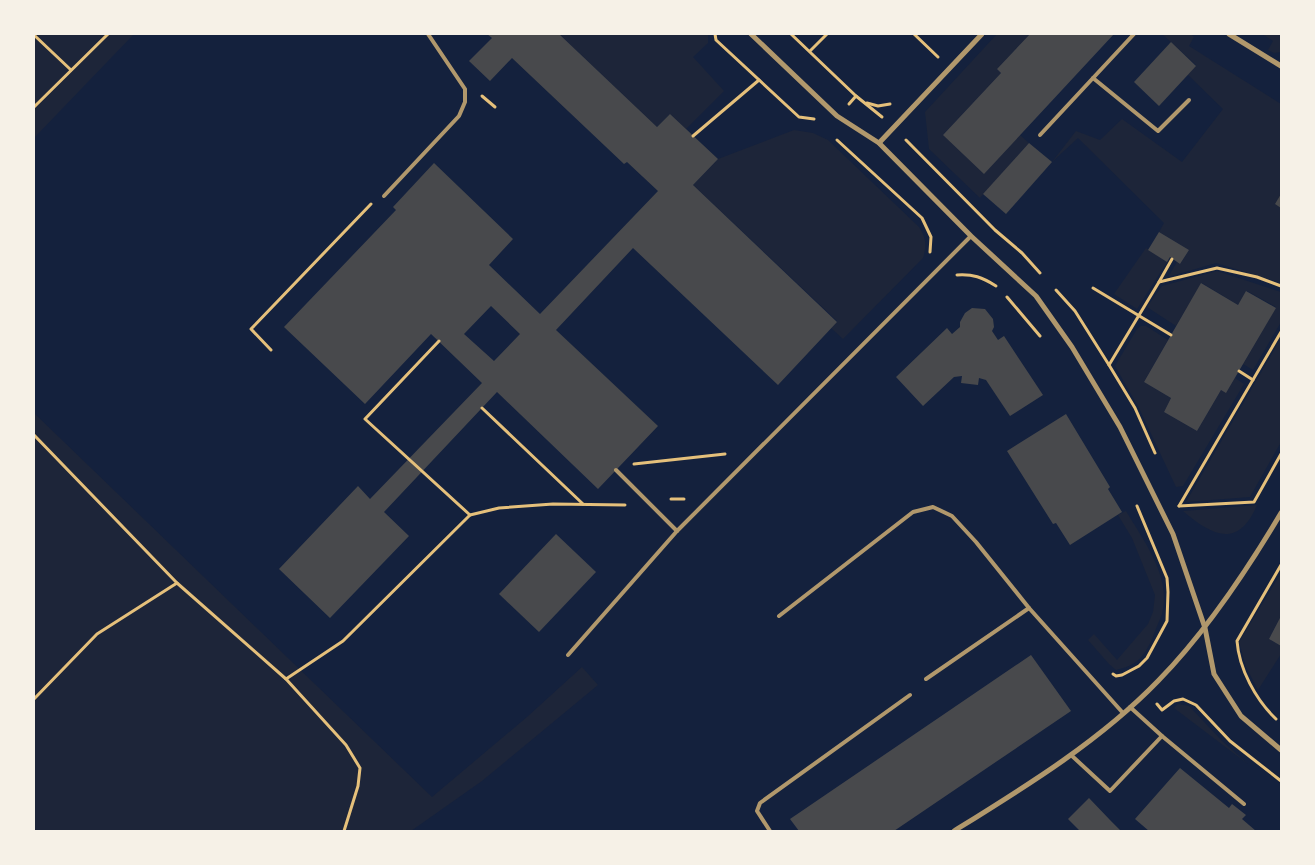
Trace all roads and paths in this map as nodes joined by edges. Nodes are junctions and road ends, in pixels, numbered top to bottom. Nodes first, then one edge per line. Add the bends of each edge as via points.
1 (108, 34) edge
2 (428, 34) edge
3 (752, 34) edge
4 (791, 34) edge
5 (826, 34) edge
6 (914, 34) edge
7 (982, 34) edge
8 (1134, 34) edge
9 (1229, 34) edge
10 (34, 35) edge
11 (810, 52) junction
12 (940, 59) dead end
13 (1281, 66) edge
14 (72, 70) junction
15 (1092, 78) junction
16 (759, 80) dead end
17 (856, 96) dead end
18 (1189, 100) dead end
19 (34, 107) edge
20 (1040, 135) dead end
21 (693, 136) dead end
22 (833, 136) dead end
23 (879, 143) junction
24 (384, 196) joint
25 (971, 236) junction
26 (1172, 259) dead end
27 (933, 275) junction
28 (1159, 282) junction
29 (1281, 286) edge
30 (1093, 288) dead end
31 (1001, 290) dead end
32 (1006, 296) dead end
33 (1138, 315) junction
34 (1281, 332) edge
35 (1171, 335) dead end
36 (438, 341) dead end
37 (1046, 343) dead end
38 (272, 350) dead end
39 (1239, 371) dead end
40 (1253, 380) junction
41 (482, 408) dead end
42 (34, 435) edge
43 (726, 454) dead end
44 (1281, 454) edge
45 (1159, 461) dead end
46 (628, 465) dead end
47 (616, 470) dead end
48 (663, 495) dead end
49 (1175, 497) dead end
50 (689, 498) dead end
51 (1135, 501) dead end
52 (584, 504) junction
53 (651, 505) junction
54 (1179, 506) junction
55 (1281, 513) edge
56 (470, 516) junction
57 (678, 531) junction
58 (1281, 565) edge
59 (177, 583) junction
60 (1028, 608) junction
61 (779, 616) dead end
62 (1205, 628) junction
63 (568, 655) dead end
64 (1107, 670) dead end
65 (1129, 672) junction
66 (286, 679) junction
67 (926, 679) dead end
68 (1146, 692) junction
69 (910, 695) dead end
70 (34, 699) edge
71 (1130, 707) junction
72 (1123, 713) junction
73 (1281, 724) edge
74 (1162, 736) junction
75 (1281, 750) edge
76 (1071, 755) junction
77 (1281, 781) edge
78 (1244, 804) dead end
79 (344, 831) edge
80 (770, 831) edge
81 (954, 831) edge

1 - 14 path
2 - 24 lane via 465,89 465,102 459,116
3 - 23 street via 837,116
4 - 11 path
5 - 11 path
6 - 12 path
7 - 23 street
8 - 15 lane
9 - 13 street
10 - 14 path
11 - 17 path
14 - 19 path
15 - 18 lane via 1158,130
15 - 20 lane
16 - 21 path
22 - 27 path via 922,218 931,237 930,253 924,265
23 - 25 street
24 - 38 path via 376,206 372,202 251,329
25 - 27 lane
25 - 62 street via 1036,296 1120,426 1173,534
26 - 28 path
27 - 31 path via 941,282 970,274 982,277
27 - 57 lane
28 - 29 path via 1217,268
28 - 33 path
30 - 33 path
32 - 37 path
33 - 35 path
33 - 45 path via 1109,365 1136,408
34 - 40 path
36 - 56 path via 365,419
39 - 40 path
40 - 54 path
41 - 52 path
42 - 59 path
43 - 46 path
44 - 54 path via 1254,502
47 - 53 lane
48 - 50 path via 671,499
49 - 54 path
51 - 65 path via 1167,578 1168,604 1167,621 1147,658
52 - 53 path
52 - 56 path via 500,508
53 - 57 lane
55 - 62 street
56 - 66 path via 343,640
57 - 63 lane
58 - 73 path via 1237,642 1254,693
59 - 66 path
59 - 70 path via 97,634
60 - 61 lane via 952,516 933,507 913,512
60 - 67 lane
60 - 72 lane
62 - 68 street
62 - 75 street via 1214,674 1241,716
64 - 65 path via 1116,676
65 - 68 path
66 - 79 path via 346,745 360,768
68 - 71 street
68 - 77 path via 1162,710 1183,699 1196,706 1230,740
69 - 80 lane via 760,803 757,811
71 - 72 street
71 - 74 lane
72 - 76 street
74 - 76 lane via 1110,791
74 - 78 lane
76 - 81 street

